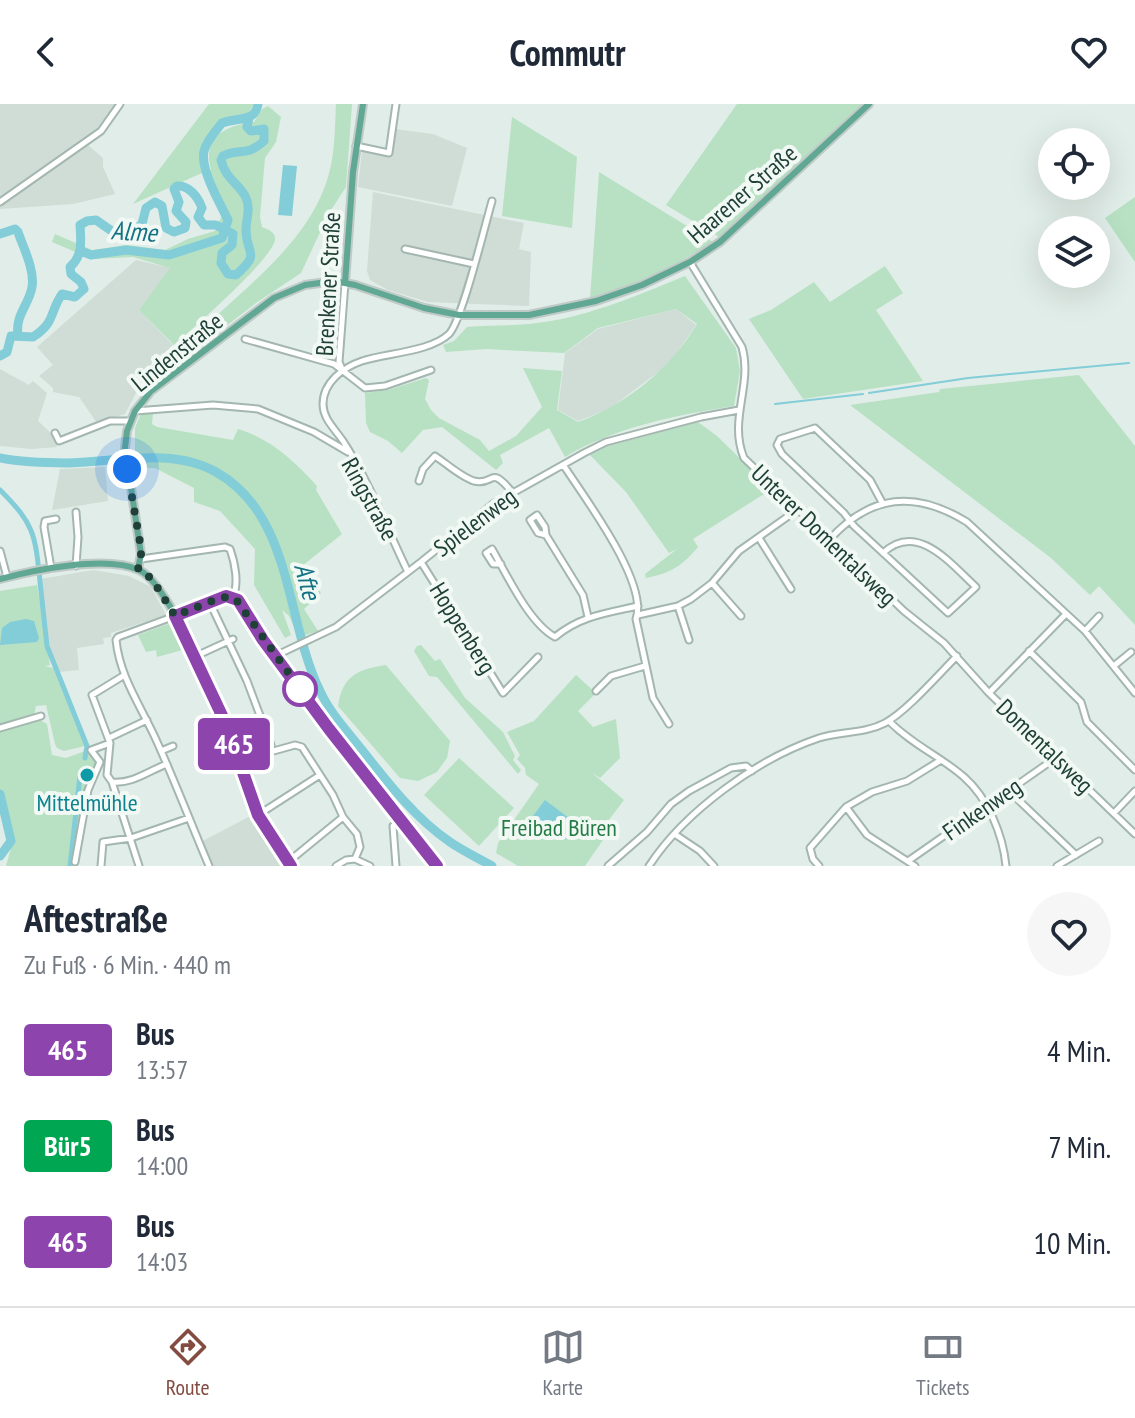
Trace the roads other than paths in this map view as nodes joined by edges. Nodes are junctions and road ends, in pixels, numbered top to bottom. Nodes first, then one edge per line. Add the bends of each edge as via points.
1 (120, 104) edge
2 (363, 104) edge
3 (396, 104) edge
4 (869, 104) edge
5 (356, 146) junction
6 (492, 201) dead end
7 (0, 202) edge
8 (405, 249) dead end
9 (690, 262) junction
10 (474, 264) junction
11 (345, 283) junction
12 (459, 315) junction
13 (245, 339) dead end
14 (431, 370) dead end
15 (342, 371) junction
16 (739, 410) junction
17 (135, 411) junction
18 (130, 421) junction
19 (55, 433) dead end
20 (349, 453) junction
21 (564, 466) junction
22 (419, 481) dead end
23 (512, 492) junction
24 (883, 504) junction
25 (797, 510) junction
26 (76, 512) dead end
27 (56, 519) dead end
28 (850, 520) junction
29 (546, 535) dead end
30 (759, 538) junction
31 (829, 540) junction
32 (0, 551) edge
33 (883, 553) junction
34 (141, 559) junction
35 (421, 562) junction
36 (501, 564) dead end
37 (76, 566) junction
38 (51, 568) junction
39 (138, 569) junction
40 (408, 572) junction
41 (4, 578) edge
42 (712, 583) junction
43 (791, 589) dead end
44 (233, 597) junction
45 (210, 603) junction
46 (638, 606) junction
47 (678, 606) junction
48 (1066, 614) junction
49 (638, 615) junction
50 (175, 616) junction
51 (741, 616) dead end
52 (1099, 616) dead end
53 (588, 617) junction
54 (1085, 631) junction
55 (230, 640) junction
56 (689, 640) dead end
57 (1029, 651) junction
58 (1131, 652) dead end
59 (195, 656) junction
60 (275, 656) junction
61 (957, 656) junction
62 (538, 657) dead end
63 (1115, 665) junction
64 (645, 666) junction
65 (123, 676) junction
66 (596, 691) dead end
67 (989, 693) junction
68 (1135, 693) edge
69 (41, 716) dead end
70 (147, 720) junction
71 (889, 721) junction
72 (669, 724) dead end
73 (0, 728) edge
74 (109, 741) junction
75 (173, 746) dead end
76 (161, 751) junction
77 (270, 752) junction
78 (1057, 757) junction
79 (941, 760) junction
80 (167, 764) junction
81 (243, 768) junction
82 (98, 770) junction
83 (1135, 770) edge
84 (752, 771) junction
85 (320, 775) junction
86 (112, 782) junction
87 (1009, 791) junction
88 (1135, 791) edge
89 (986, 805) junction
90 (846, 807) junction
91 (1114, 813) junction
92 (258, 815) junction
93 (343, 817) junction
94 (189, 818) junction
95 (393, 826) dead end
96 (1135, 834) edge
97 (676, 835) junction
98 (131, 838) junction
99 (1099, 841) dead end
100 (1076, 855) junction
101 (355, 859) junction
102 (908, 861) junction
103 (75, 862) dead end
104 (290, 864) edge
105 (652, 865) edge
106 (101, 866) edge
107 (139, 866) edge
108 (209, 866) edge
109 (336, 866) edge
110 (370, 866) edge
111 (396, 866) edge
112 (437, 866) edge
113 (608, 866) edge
114 (714, 866) edge
115 (819, 866) edge
116 (915, 866) edge
117 (1006, 866) edge
118 (1057, 866) edge

1 - 7 street via 101,131
2 - 5 main road, Brenkener Straße
3 - 5 street via 389,153
4 - 9 main road, Haarener Straße via 742,224
5 - 11 main road, Brenkener Straße
6 - 10 street
8 - 10 street
9 - 12 main road, Haarener Straße via 642,285 566,309 515,316
9 - 16 street, Unterer Domentalsweg via 742,347 747,369
10 - 12 street
11 - 12 main road, Haarener Straße
11 - 15 street, Brenkener Straße
11 - 17 main road, Lindenstraße via 314,282 274,298 151,391
12 - 15 street via 443,338
13 - 15 street via 334,364
14 - 15 street via 365,388
15 - 20 street, Brenkener Straße via 328,387 323,405
16 - 21 street, Spielenweg via 606,442
16 - 25 street, Unterer Domentalsweg via 737,430 744,458
17 - 18 main road, Lindenstraße
17 - 20 street, Ringstraße via 213,405 258,409
18 - 19 street via 110,421 59,441
18 - 34 main road, Lindenstraße via 125,448
20 - 40 street, Ringstraße
21 - 23 street, Spielenweg
21 - 46 street via 624,561
22 - 23 street via 435,456 471,480 500,478
23 - 35 street, Spielenweg
24 - 28 street
24 - 28 street via 870,480 815,428 780,439 782,454
24 - 48 street via 913,501 954,513
25 - 30 street
25 - 31 street, Unterer Domentalsweg
26 - 37 street
27 - 38 street via 45,521 44,527
28 - 31 street
28 - 33 street
29 - 53 street via 583,595
30 - 42 street via 739,551
30 - 43 street
31 - 61 street, Unterer Domentalsweg
32 - 41 street
33 - 33 street via 948,613 976,587 925,544 895,542
34 - 39 main road, Lindenstraße
34 - 44 street via 230,549
35 - 40 street, Spielenweg
35 - 62 street, Hoppenberg via 503,693
36 - 53 street via 545,632 555,637
37 - 38 main road
37 - 39 main road
38 - 41 main road
39 - 50 main road via 152,579
40 - 60 street, Spielenweg via 336,627
42 - 47 street
42 - 51 street
44 - 45 main road
44 - 60 main road
45 - 50 main road
45 - 55 street
46 - 49 street
46 - 53 street
47 - 49 street
47 - 56 street
48 - 54 street
48 - 57 street
49 - 64 street
50 - 59 main road
50 - 65 street via 116,640
52 - 54 street
54 - 63 street
55 - 59 street
55 - 77 street via 267,731
57 - 67 street
57 - 83 street via 1081,702 1087,722
58 - 63 street
59 - 81 main road
60 - 112 main road
61 - 67 street, Domentalsweg
61 - 71 street
63 - 68 street
64 - 66 street via 611,676
64 - 72 street via 653,698
65 - 70 street
65 - 74 street via 92,695
67 - 78 street, Domentalsweg
69 - 73 street
70 - 74 street
70 - 76 street
71 - 79 street
71 - 84 street via 871,730 800,745
74 - 82 street
74 - 82 street via 91,750 100,762
74 - 86 street via 107,775
75 - 76 street
76 - 80 street
77 - 81 street
77 - 85 street via 300,745
78 - 87 street, Finkenweg
78 - 91 street, Domentalsweg
79 - 89 street via 966,778
79 - 90 street
80 - 86 street via 124,783
80 - 94 street
81 - 92 main road
82 - 103 street via 88,790
84 - 97 street via 710,798
84 - 113 street via 746,766 731,768 689,791
85 - 92 street
85 - 93 street
86 - 98 street
87 - 89 street, Finkenweg
87 - 100 street
88 - 91 street
89 - 102 street, Finkenweg
89 - 117 street via 1004,846
90 - 102 street via 867,835
90 - 115 street via 810,848
91 - 96 street, Domentalsweg
92 - 104 main road
93 - 101 street via 360,841
93 - 104 street
94 - 98 street
94 - 108 street
95 - 111 street
97 - 105 street
97 - 114 street
98 - 106 street via 103,842
98 - 107 street
99 - 100 street
100 - 118 street
101 - 109 street
101 - 110 street
102 - 116 street

